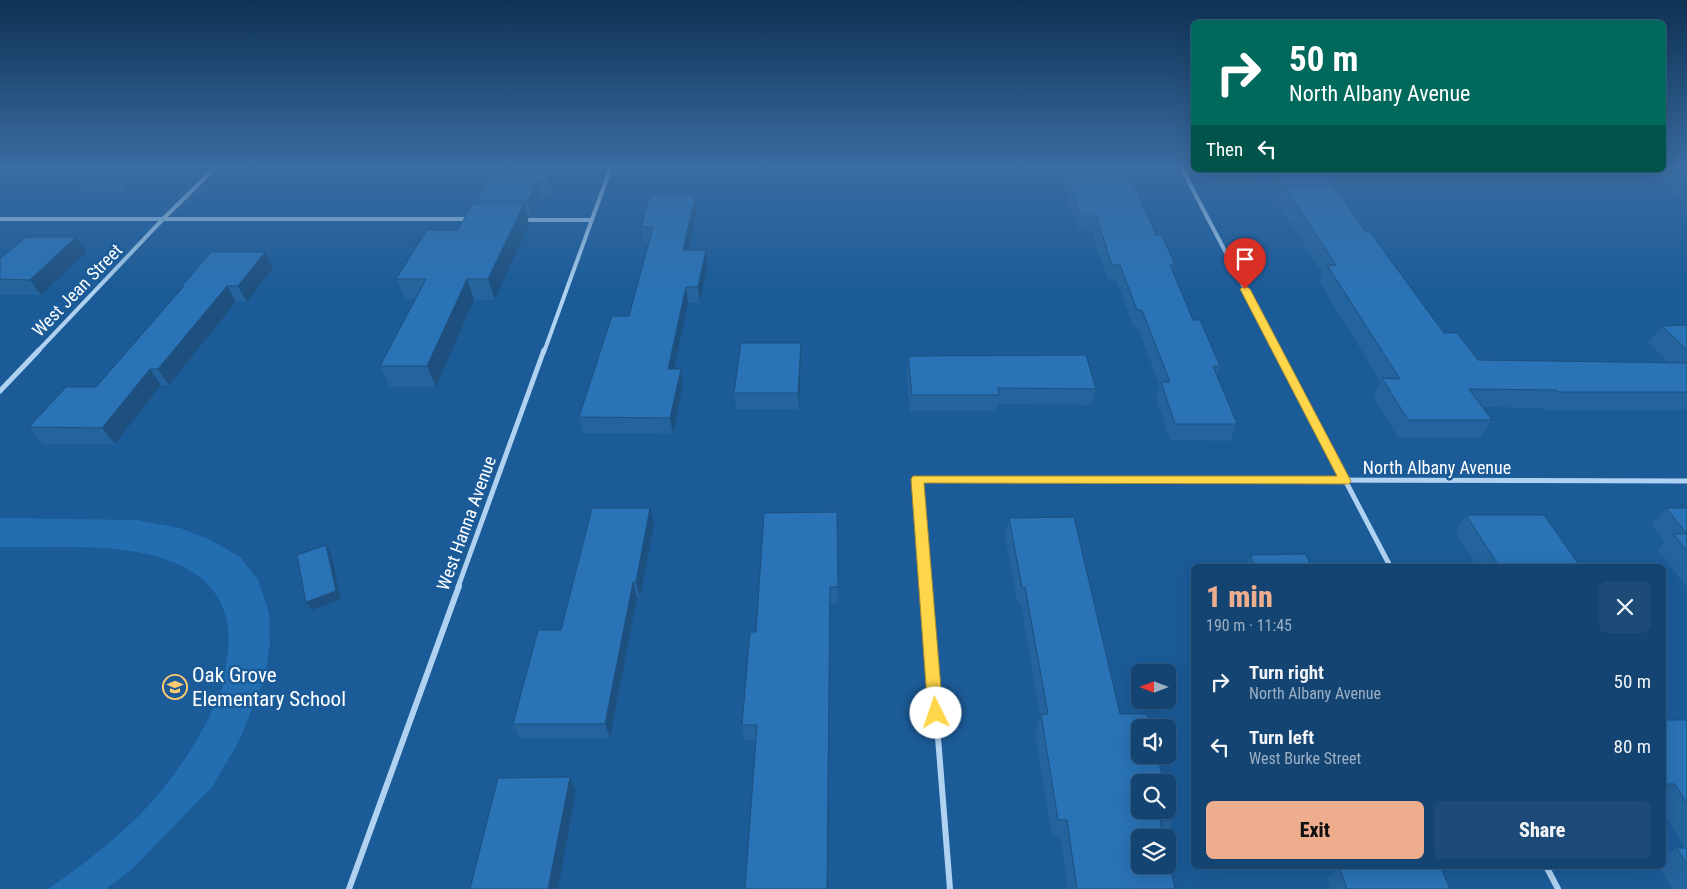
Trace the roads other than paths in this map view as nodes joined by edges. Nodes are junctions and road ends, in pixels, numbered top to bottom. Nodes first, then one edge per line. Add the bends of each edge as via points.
1 (174, 208) edge
2 (596, 208) edge
3 (1203, 208) edge
4 (164, 218) junction
5 (0, 219) edge
6 (473, 220) edge
7 (513, 220) edge
8 (592, 220) junction
9 (0, 391) edge
10 (1345, 481) junction
11 (1687, 481) edge
12 (1389, 564) edge
13 (1548, 869) edge
14 (349, 889) edge
15 (950, 889) edge
16 (1558, 889) edge

1 - 4 street, West Jean Street
2 - 8 street, West Hanna Avenue
3 - 10 street
4 - 5 street
4 - 6 street
4 - 9 street, West Jean Street
7 - 8 street
8 - 14 street, West Hanna Avenue
10 - 11 street, North Albany Avenue
10 - 12 street
10 - 15 street, North Albany Avenue via 917,479
13 - 16 street

